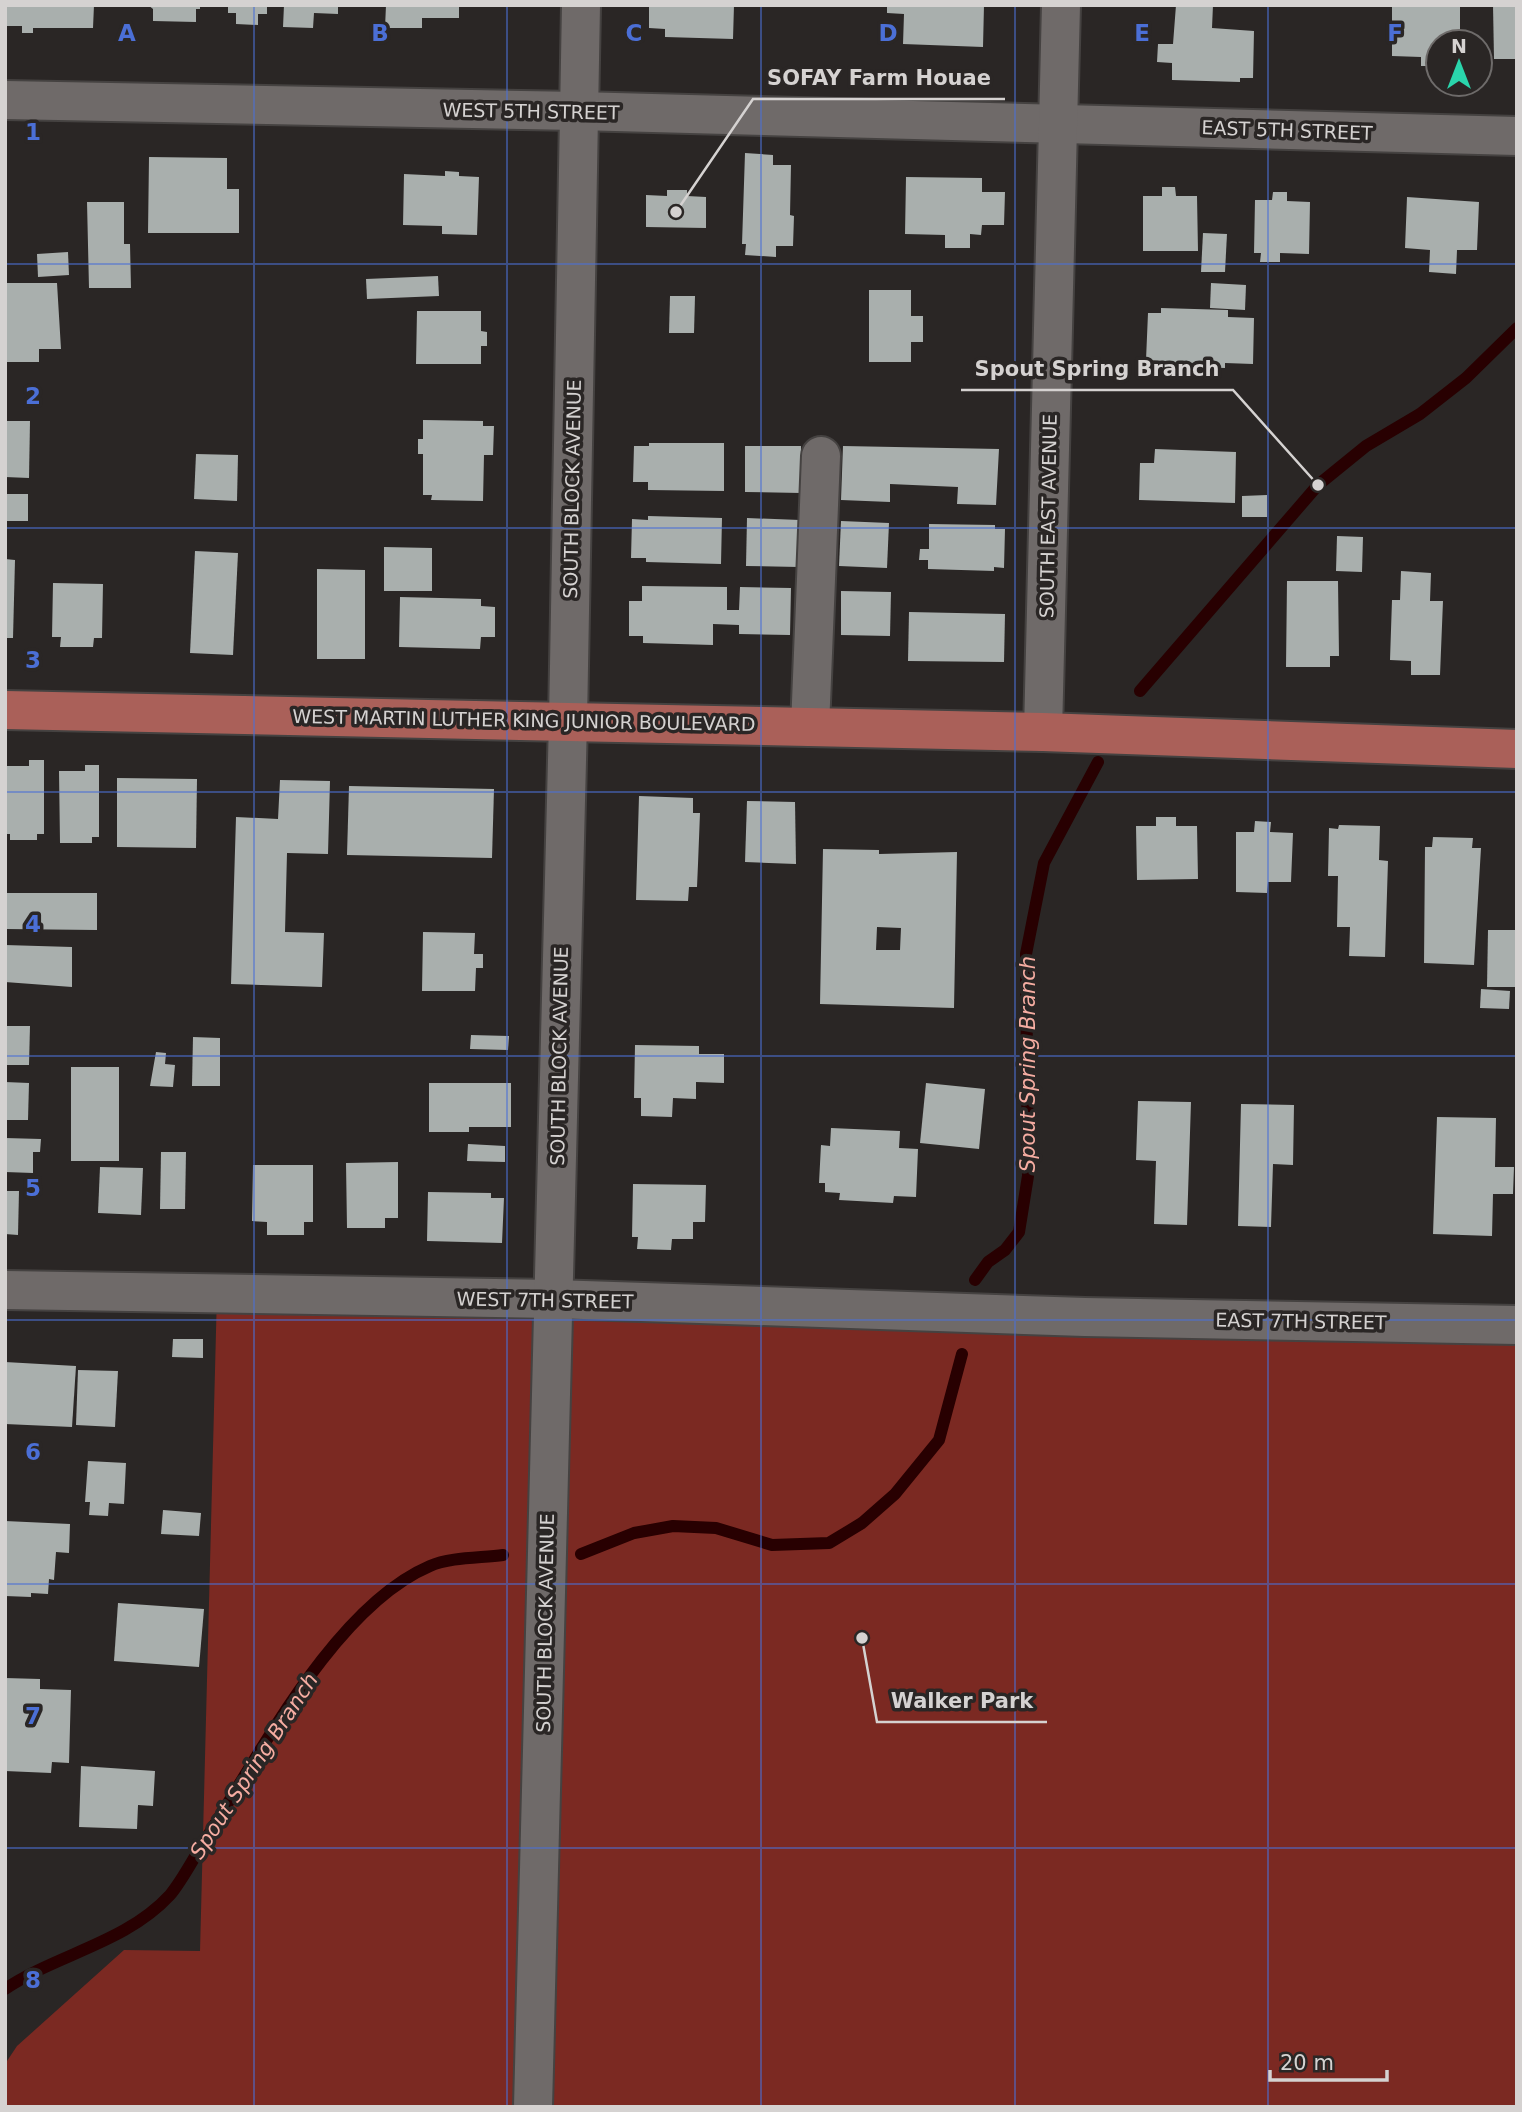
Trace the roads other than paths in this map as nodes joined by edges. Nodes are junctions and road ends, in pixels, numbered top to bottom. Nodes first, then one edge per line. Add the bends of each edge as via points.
1 (581, 5) edge
2 (1061, 5) edge
3 (5, 100) edge
4 (578, 111) junction
5 (1057, 124) junction
6 (1517, 136) edge
7 (821, 456) dead end
8 (5, 710) edge
9 (568, 721) junction
10 (810, 727) junction
11 (1043, 732) junction
12 (1517, 749) edge
13 (5, 1290) edge
14 (554, 1299) junction
15 (1085, 1317) joint
16 (1517, 1325) edge
17 (533, 2107) edge

1 - 4 street, SOUTH BLOCK AVENUE
2 - 5 street, SOUTH EAST AVENUE
3 - 4 street, WEST 5TH STREET
4 - 5 street, WEST 5TH STREET
4 - 9 street, SOUTH BLOCK AVENUE
5 - 6 street, EAST 5TH STREET
5 - 11 street, SOUTH EAST AVENUE
7 - 10 street
8 - 9 main road, WEST MARTIN LUTHER KING JUNIOR BOULEVARD
9 - 10 main road, WEST MARTIN LUTHER KING JUNIOR BOULEVARD
9 - 14 street, SOUTH BLOCK AVENUE
10 - 11 main road, WEST MARTIN LUTHER KING JUNIOR BOULEVARD
11 - 12 main road, WEST MARTIN LUTHER KING JUNIOR BOULEVARD
13 - 14 street, WEST 7TH STREET
14 - 15 street, WEST 7TH STREET
14 - 17 street, SOUTH BLOCK AVENUE
15 - 16 street, EAST 7TH STREET

